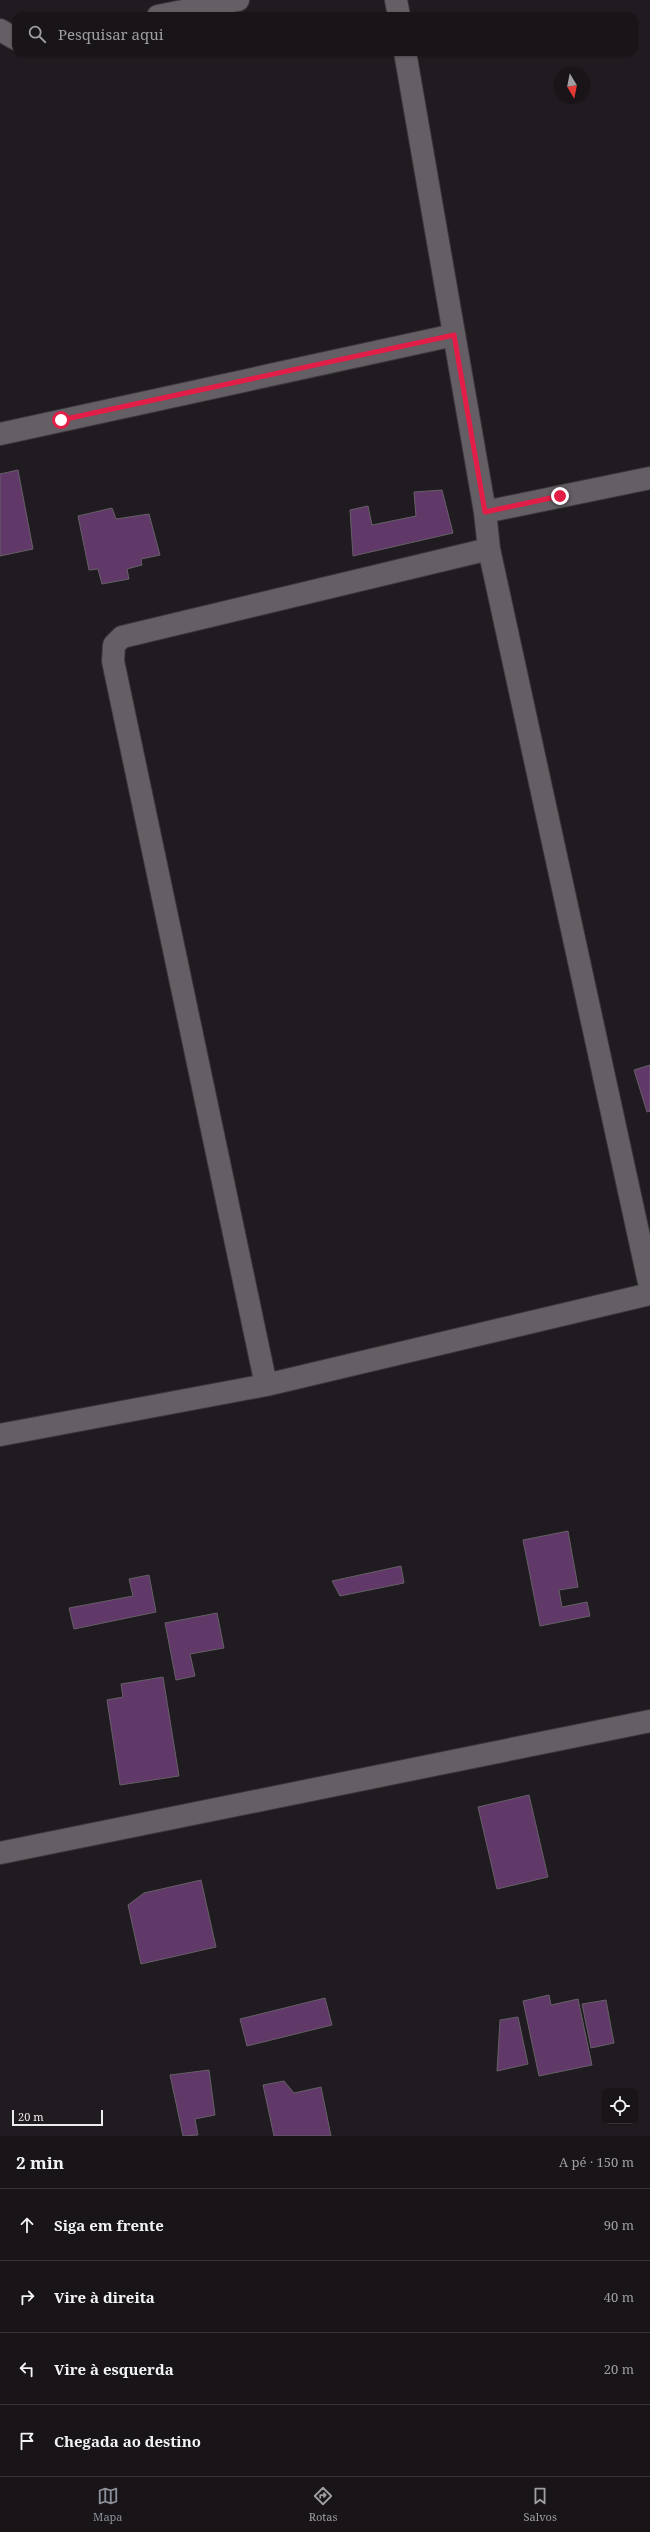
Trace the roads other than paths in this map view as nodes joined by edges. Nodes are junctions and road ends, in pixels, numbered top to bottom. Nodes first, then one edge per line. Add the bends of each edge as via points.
1 (238, 0) edge
2 (396, 0) edge
3 (178, 12) edge
4 (398, 12) edge
5 (0, 30) edge
6 (12, 38) edge
7 (406, 56) edge
8 (454, 335) junction
9 (0, 434) edge
10 (650, 478) edge
11 (485, 512) junction
12 (489, 549) junction
13 (650, 1287) edge
14 (650, 1294) edge
15 (266, 1384) junction
16 (0, 1435) edge
17 (650, 1722) edge
18 (0, 1853) edge

1 - 3 street
2 - 4 street
5 - 6 street
7 - 8 street
8 - 9 street
8 - 11 street
10 - 11 street
11 - 12 street
12 - 13 street
12 - 15 street via 122,637 114,645 113,661
14 - 15 street
15 - 16 street
17 - 18 street

